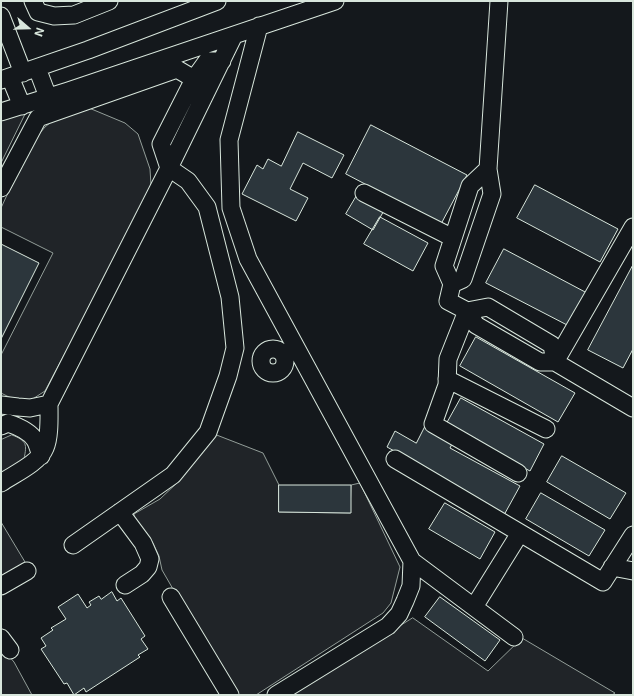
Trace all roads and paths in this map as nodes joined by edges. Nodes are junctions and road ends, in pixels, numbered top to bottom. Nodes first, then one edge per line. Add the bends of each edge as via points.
1 (33, 1) edge
2 (109, 1) edge
3 (217, 1) edge
4 (335, 1) edge
5 (499, 1) edge
6 (1, 16) edge
7 (259, 26) junction
8 (234, 35) junction
9 (222, 61) junction
10 (18, 74) edge
11 (194, 79) junction
12 (48, 97) junction
13 (22, 106) junction
14 (1, 112) edge
15 (169, 168) junction
16 (488, 169) junction
17 (1, 188) edge
18 (364, 193) dead end
19 (633, 227) edge
20 (453, 238) junction
21 (452, 284) junction
22 (274, 308) junction
23 (467, 311) junction
24 (275, 349) dead end
25 (555, 362) junction
26 (447, 379) junction
27 (49, 404) junction
28 (1, 405) edge
29 (633, 408) edge
30 (1, 426) edge
31 (546, 429) dead end
32 (41, 456) junction
33 (395, 459) dead end
34 (518, 473) dead end
35 (1, 483) edge
36 (120, 512) junction
37 (520, 534) junction
38 (633, 535) edge
39 (73, 545) dead end
40 (412, 561) junction
41 (612, 566) junction
42 (27, 571) dead end
43 (633, 571) edge
44 (125, 585) dead end
45 (1, 586) edge
46 (171, 597) dead end
47 (474, 608) junction
48 (514, 637) dead end
49 (230, 695) edge
50 (276, 695) edge

1 - 2 street via 38,12 54,16 74,15
3 - 10 street
4 - 7 street
5 - 16 street
6 - 10 street
7 - 8 street
7 - 22 street via 230,140 231,208 248,259
8 - 9 street
8 - 12 street
9 - 11 street via 207,61
9 - 15 street
10 - 12 street
10 - 13 street
11 - 15 street via 161,144
11 - 17 street via 177,69 38,118
12 - 13 street
13 - 14 street
15 - 27 street
15 - 36 street via 188,181 207,207 230,297 235,348 208,432 173,475
16 - 20 street via 470,186
16 - 21 street via 492,194 463,279
18 - 20 street
19 - 25 street
20 - 21 street via 444,266
21 - 23 street via 448,301
22 - 24 street
22 - 40 street
23 - 25 street via 488,307 552,345
23 - 26 street via 448,359
25 - 29 street
26 - 31 street
26 - 34 street via 433,424
27 - 28 street via 30,408
27 - 32 street via 46,447
30 - 32 street via 8,423 18,426 35,440
32 - 35 street
33 - 37 street
36 - 39 street
36 - 44 street via 143,543 150,559 142,574
37 - 41 street via 603,582
37 - 47 street
38 - 41 street
40 - 47 street
40 - 50 street via 411,586 406,601 388,626
41 - 43 street
42 - 45 street
46 - 49 street
47 - 48 street

